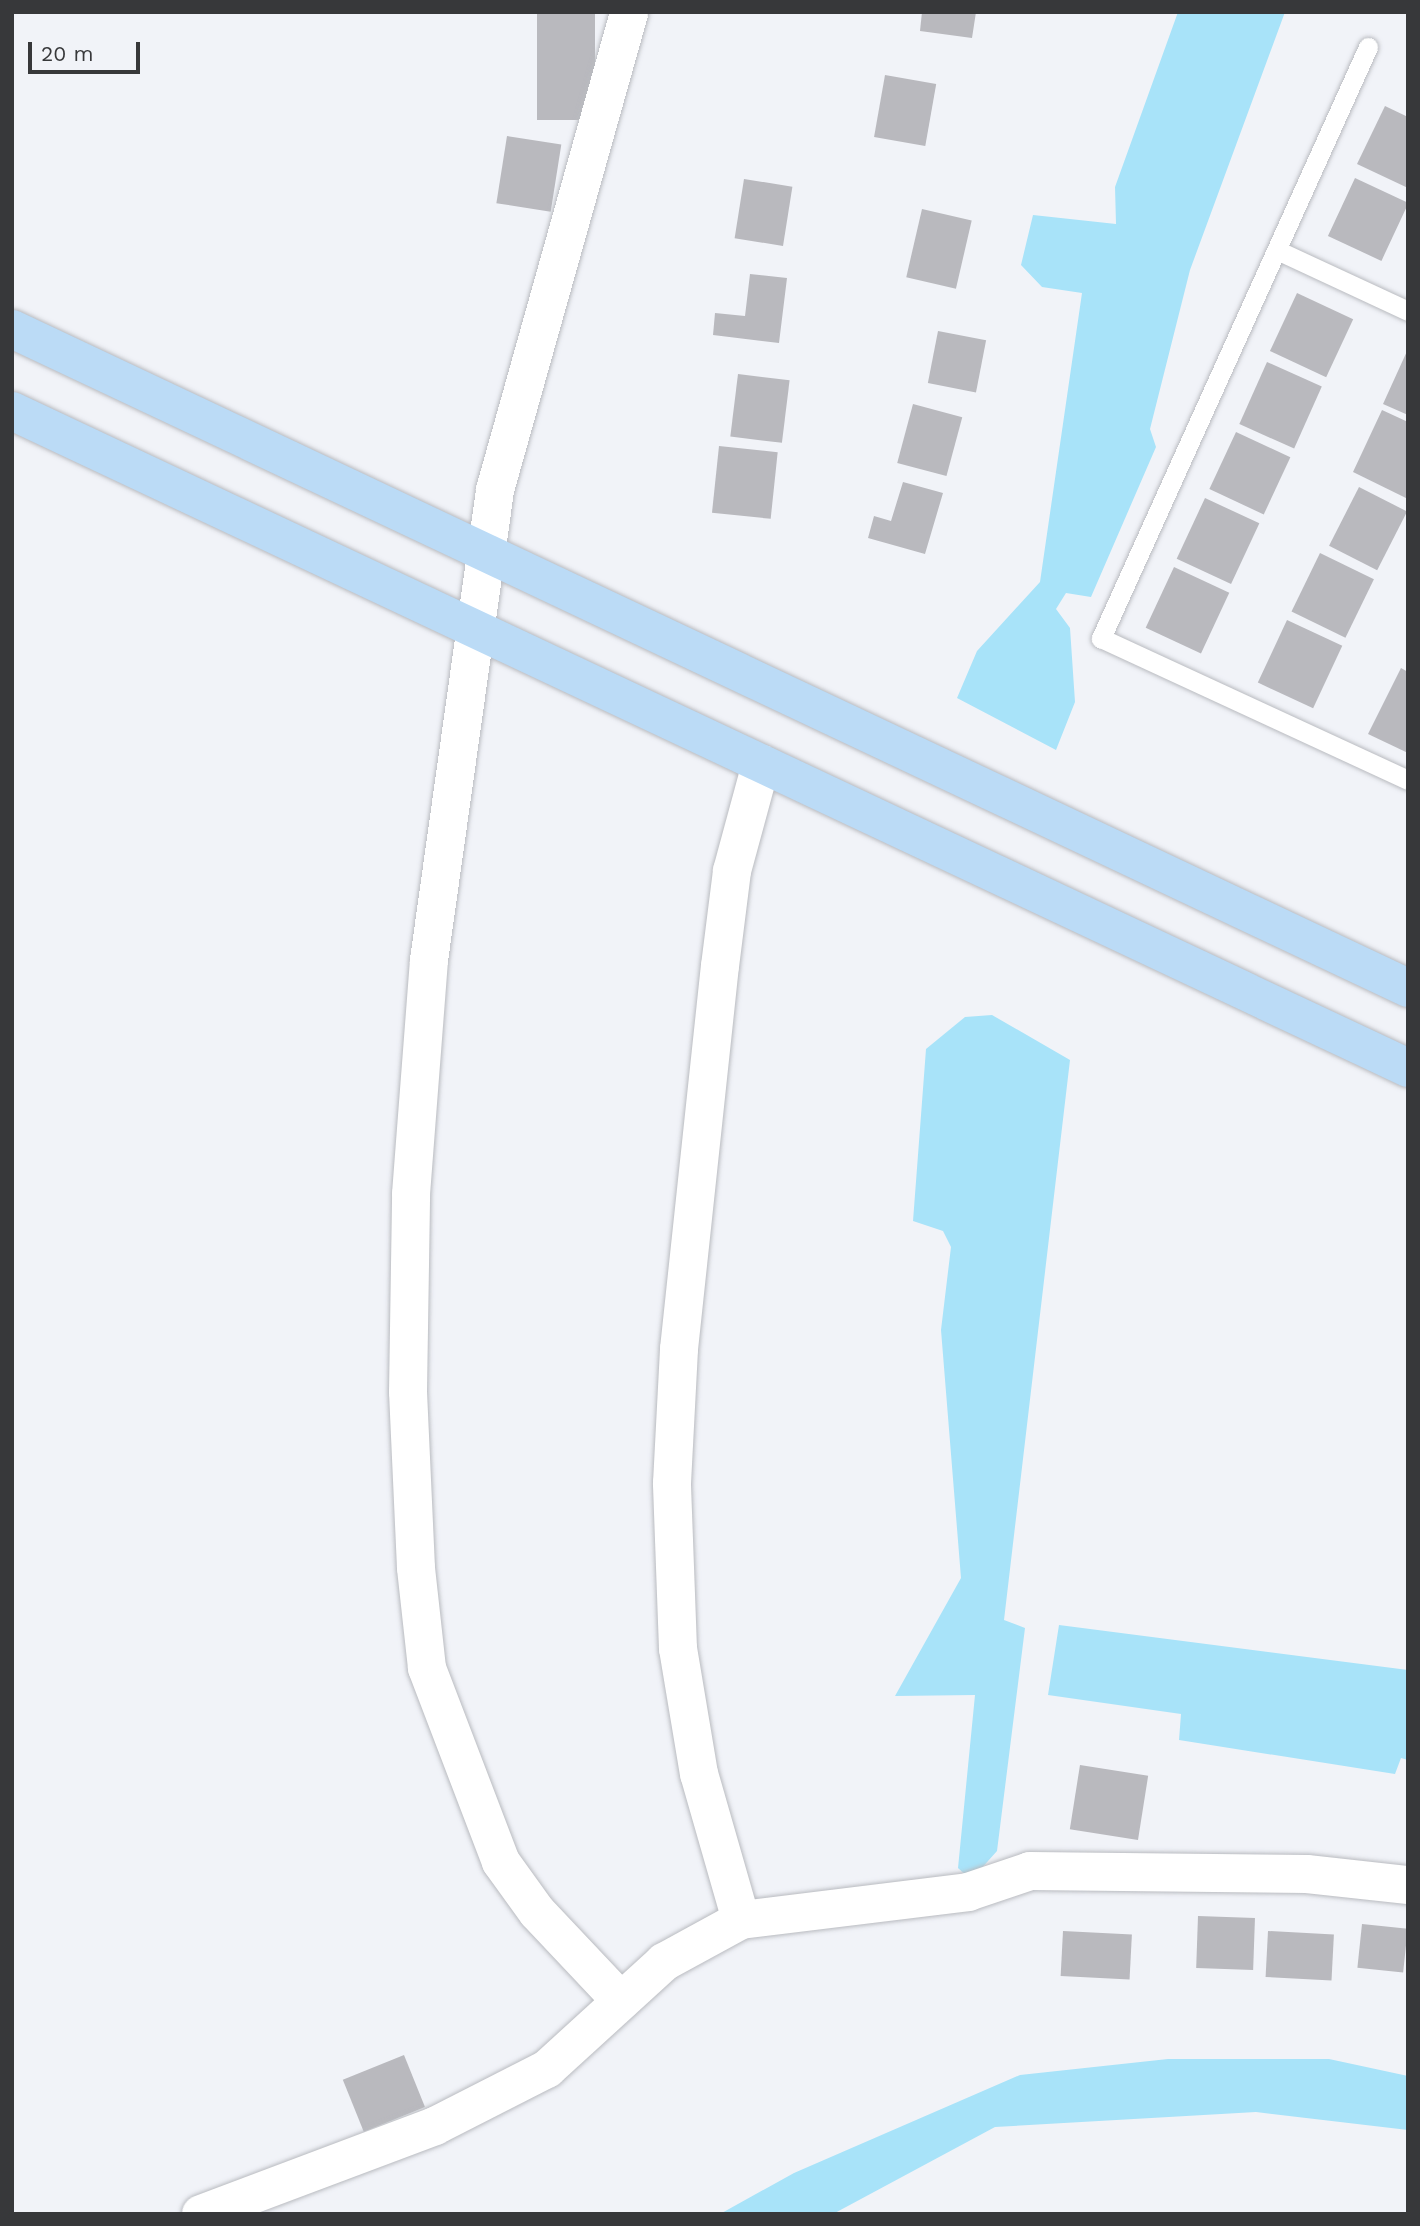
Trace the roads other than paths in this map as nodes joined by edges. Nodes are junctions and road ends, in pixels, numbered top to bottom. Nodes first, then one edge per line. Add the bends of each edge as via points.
1 (629, 12) edge
2 (1368, 47) dead end
3 (1279, 251) junction
4 (1408, 311) edge
5 (12, 330) edge
6 (12, 411) edge
7 (485, 553) junction
8 (474, 629) junction
9 (761, 764) junction
10 (1408, 780) edge
11 (1408, 988) edge
12 (1408, 1069) edge
13 (1408, 1885) edge
14 (741, 1920) junction
15 (621, 2001) junction
16 (201, 2214) edge

1 - 7 street via 495,490
2 - 3 lane
3 - 4 lane
3 - 10 lane via 1101,638
5 - 7 main road
6 - 8 main road
7 - 8 street
7 - 11 main road
8 - 9 main road
8 - 15 street via 429,960 411,1194 408,1392 416,1568 427,1668 501,1862 537,1912
9 - 12 main road
9 - 14 street via 730,884 679,1349 672,1483 678,1649 699,1774
13 - 14 street via 1307,1874 1030,1871 956,1894
14 - 15 street via 664,1962
15 - 16 street via 547,2068 446,2120

